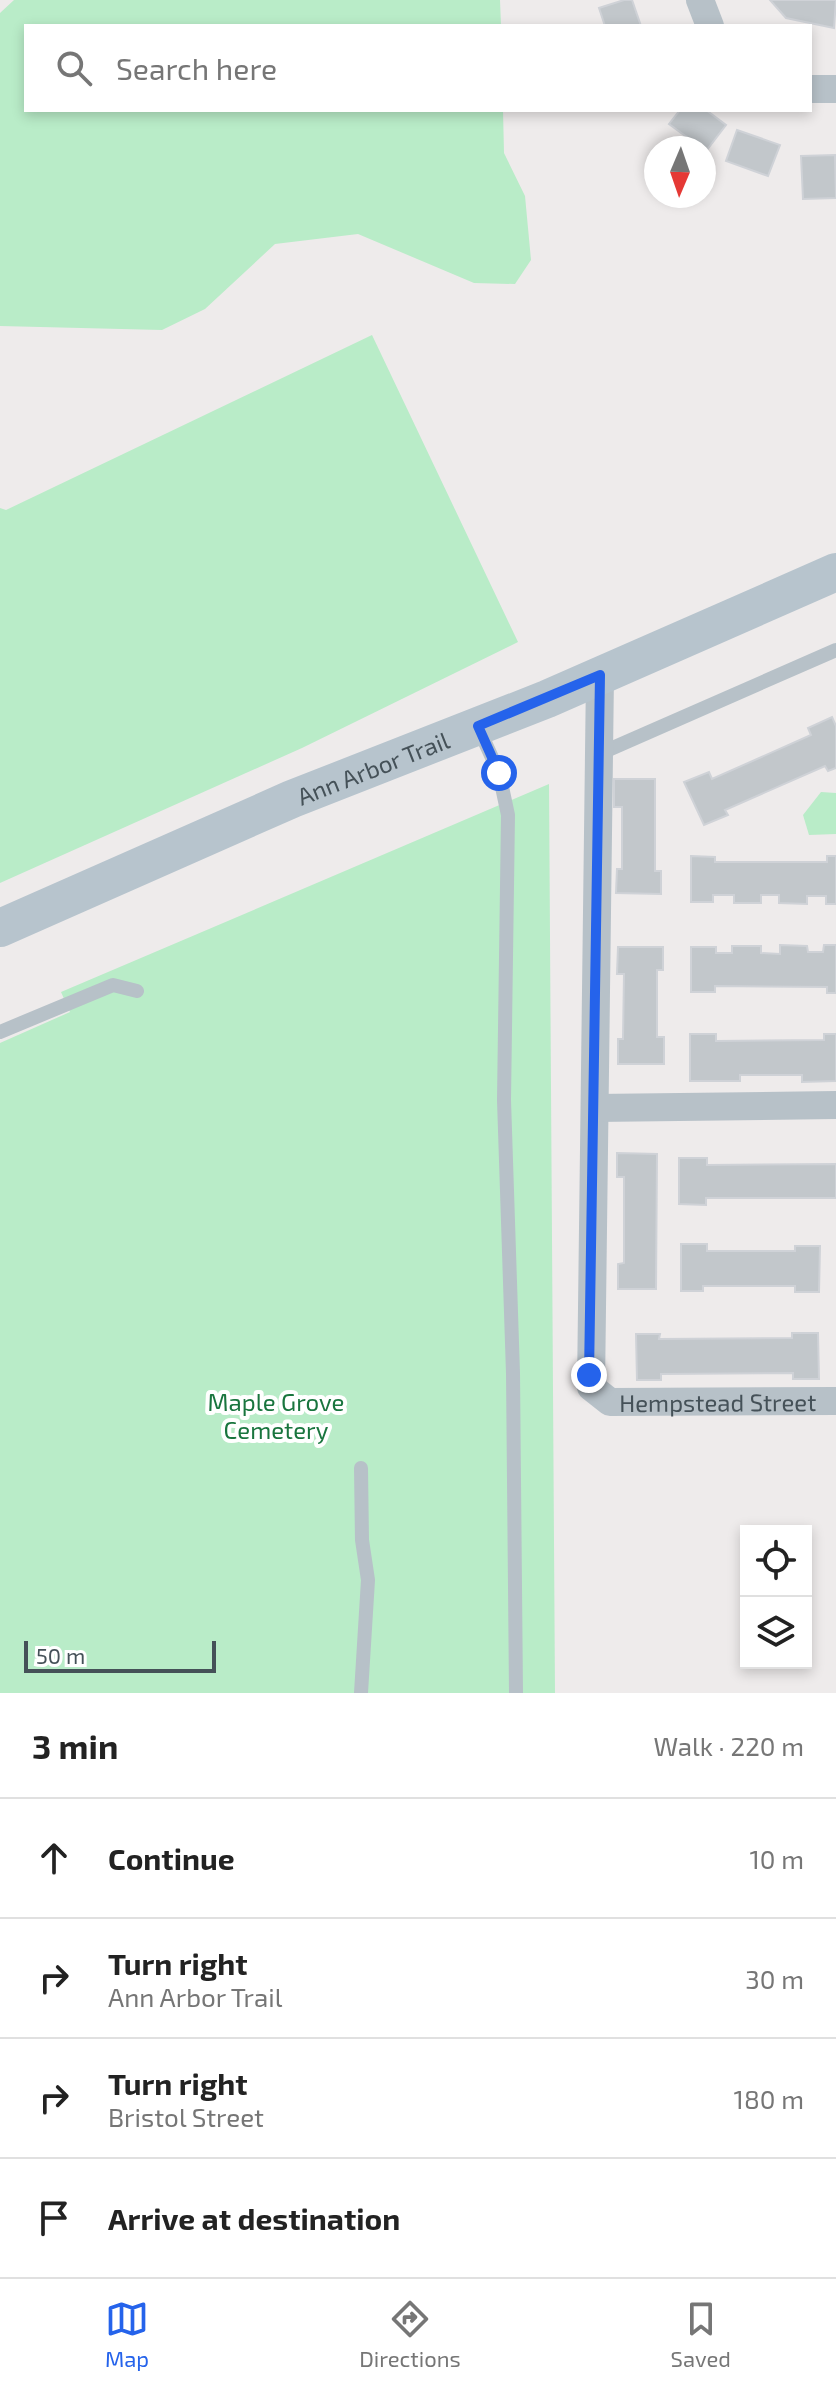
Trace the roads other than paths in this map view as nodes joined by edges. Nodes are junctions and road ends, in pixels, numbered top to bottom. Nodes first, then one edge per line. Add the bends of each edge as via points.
1 (700, 0) edge
2 (709, 24) edge
3 (812, 89) edge
4 (836, 89) edge
5 (836, 572) edge
6 (836, 650) edge
7 (600, 675) junction
8 (478, 726) junction
9 (599, 754) junction
10 (0, 928) edge
11 (137, 991) dead end
12 (0, 1032) edge
13 (836, 1105) edge
14 (595, 1108) junction
15 (836, 1401) edge
16 (361, 1468) dead end
17 (361, 1693) edge
18 (516, 1693) edge

1 - 2 street
3 - 4 street
5 - 7 street, Ann Arbor Trail
6 - 9 lane
7 - 8 street, Ann Arbor Trail
7 - 9 street
8 - 10 street, Ann Arbor Trail via 292,799
8 - 18 lane via 499,773 508,815 504,1100
9 - 14 street
11 - 12 lane via 113,985
13 - 14 street
14 - 15 street, Hempstead Street via 591,1387 610,1402
16 - 17 lane via 368,1580

